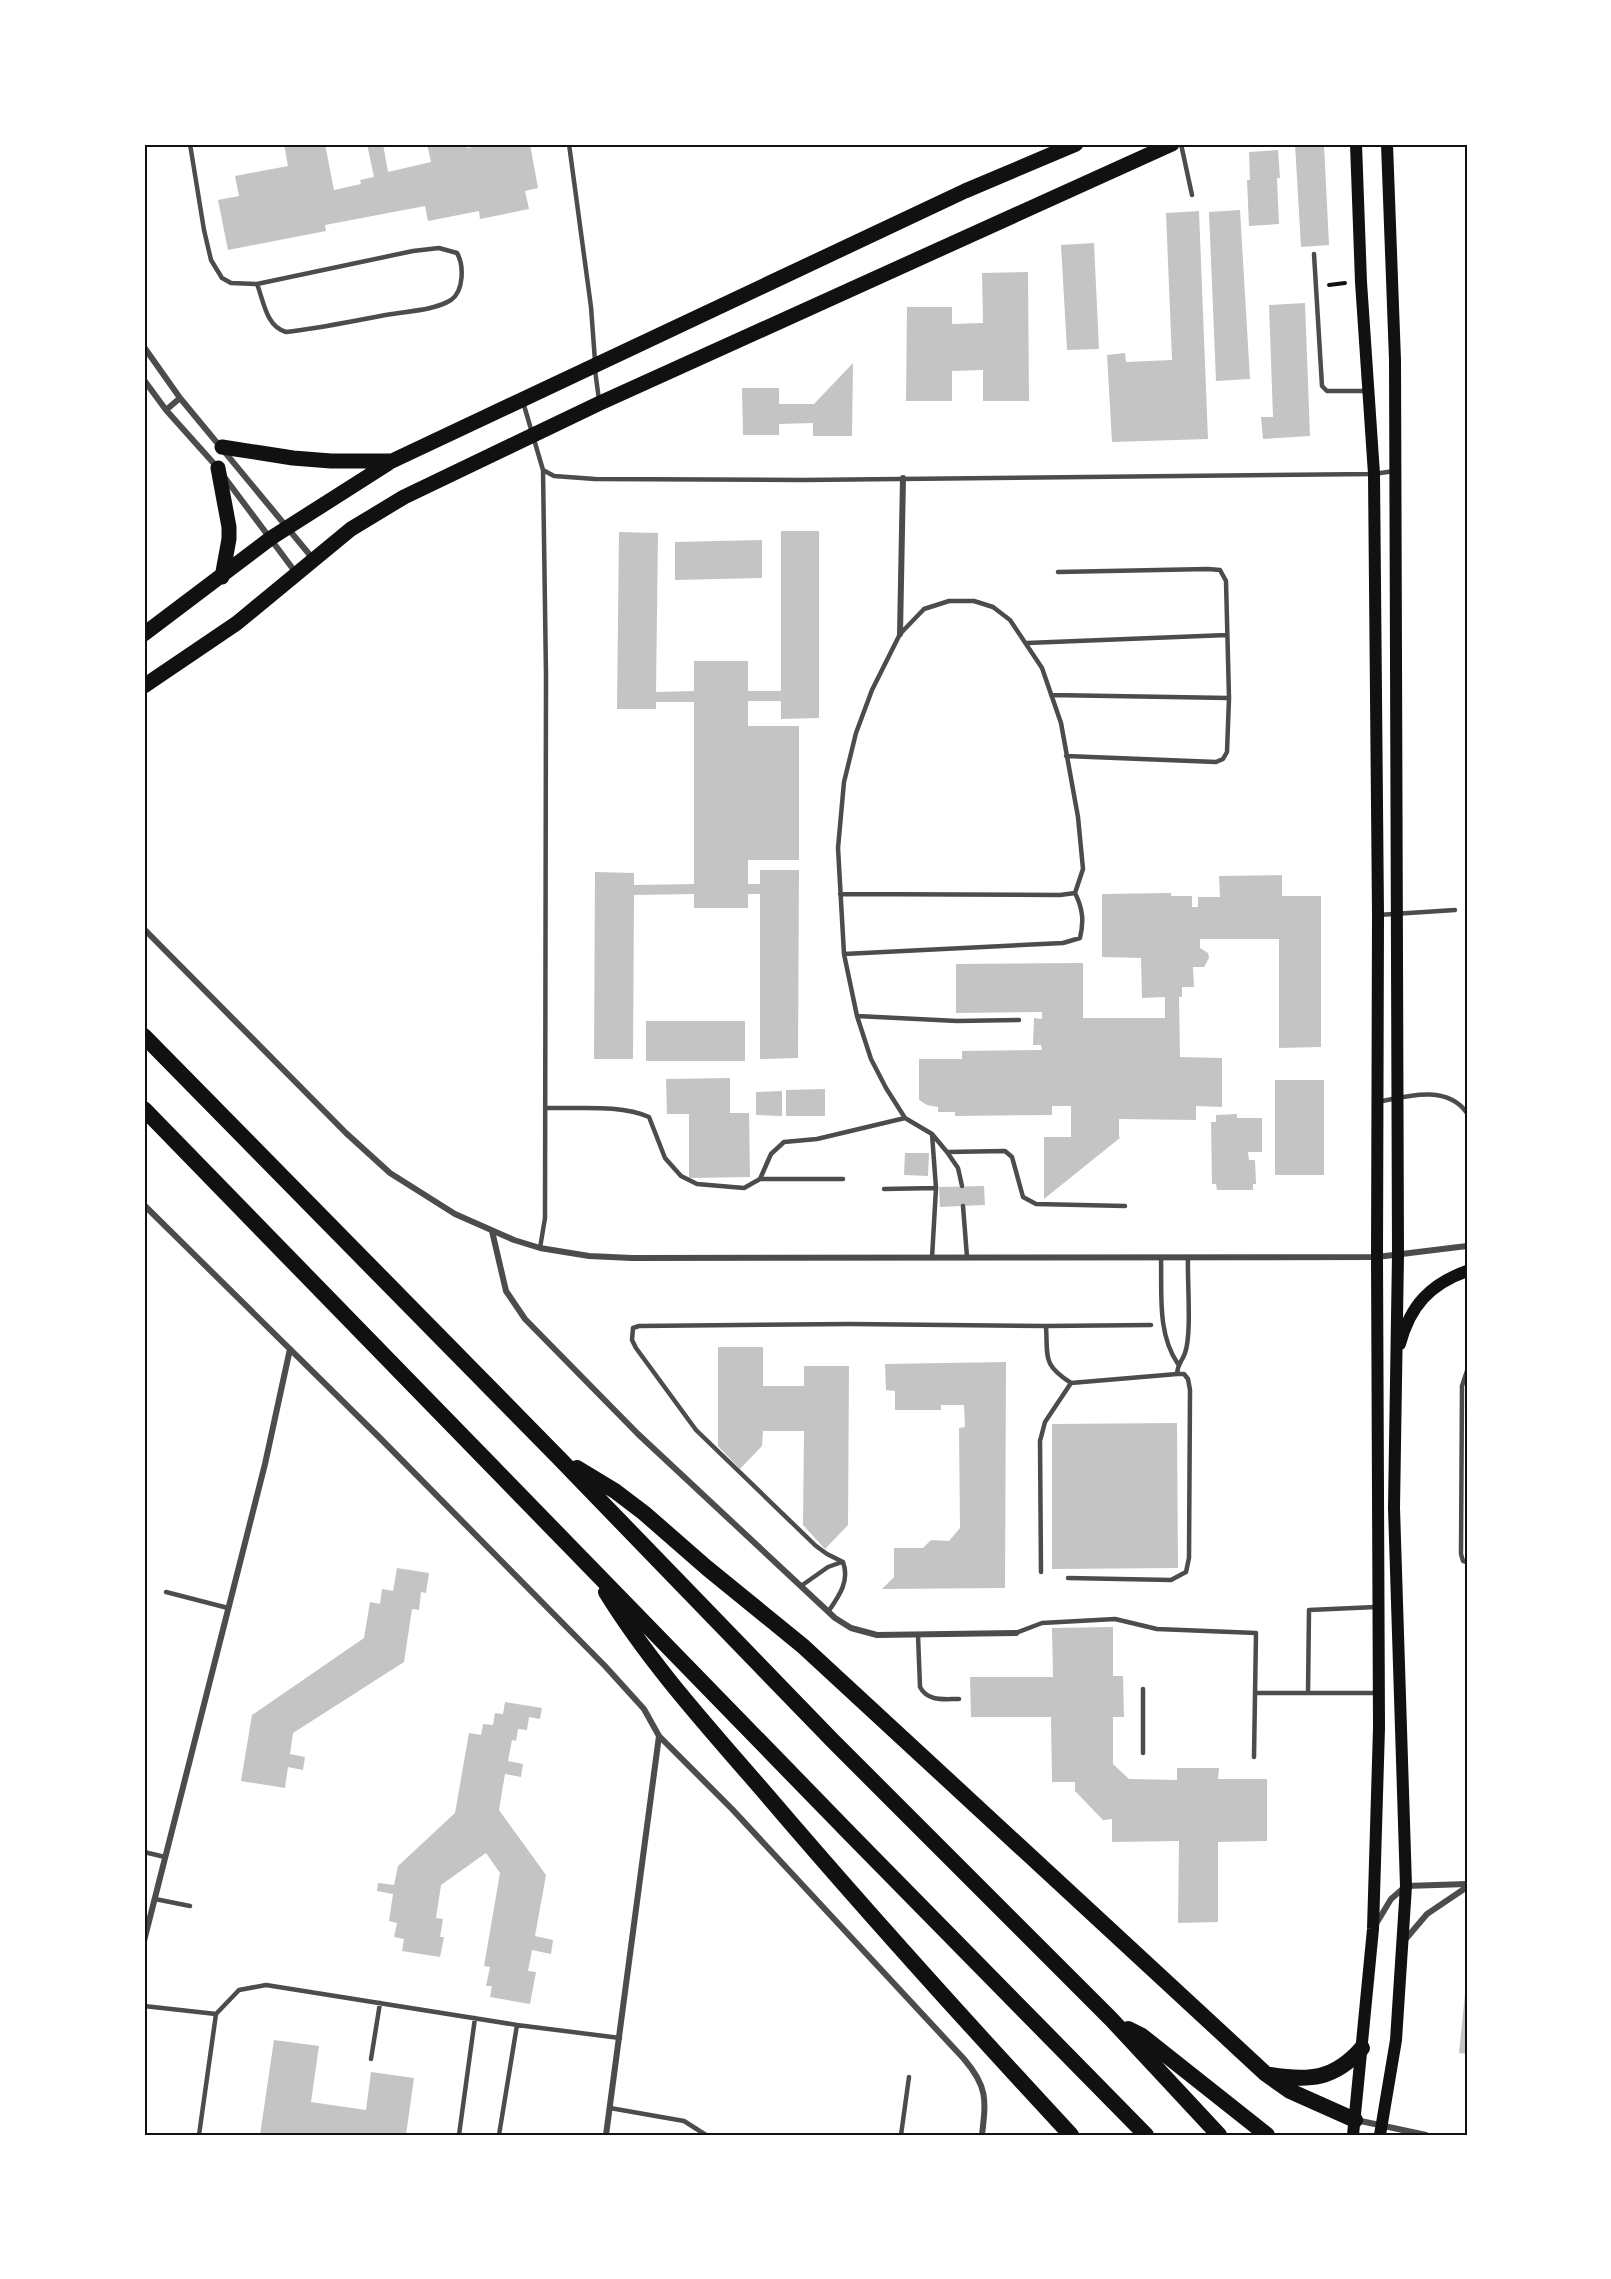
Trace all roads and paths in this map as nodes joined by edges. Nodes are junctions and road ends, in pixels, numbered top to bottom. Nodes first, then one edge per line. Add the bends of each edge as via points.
1 (189, 144) edge
2 (569, 144) edge
3 (1076, 144) edge
4 (1172, 144) edge
5 (1181, 144) edge
6 (1356, 144) edge
7 (1387, 144) edge
8 (1192, 195) dead end
9 (1314, 254) dead end
10 (1361, 282) junction
11 (257, 284) junction
12 (1316, 286) junction
13 (144, 347) edge
14 (595, 366) junction
15 (144, 380) edge
16 (1368, 391) junction
17 (180, 398) junction
18 (522, 401) junction
19 (600, 403) junction
20 (166, 410) junction
21 (531, 436) junction
22 (222, 447) junction
23 (392, 461) junction
24 (218, 468) junction
25 (543, 470) junction
26 (1396, 471) junction
27 (1374, 474) junction
28 (903, 478) junction
29 (286, 528) junction
30 (271, 538) junction
31 (314, 560) junction
32 (1058, 572) dead end
33 (297, 574) junction
34 (222, 577) junction
35 (144, 634) edge
36 (900, 634) junction
37 (1227, 635) junction
38 (1027, 644) junction
39 (144, 686) edge
40 (1051, 695) junction
41 (1229, 698) junction
42 (1066, 756) junction
43 (1075, 893) junction
44 (840, 894) junction
45 (1455, 910) dead end
46 (1396, 914) junction
47 (1378, 915) junction
48 (144, 929) edge
49 (844, 954) junction
50 (857, 1016) junction
51 (1019, 1020) dead end
52 (144, 1036) edge
53 (1397, 1098) junction
54 (1378, 1102) junction
55 (546, 1108) junction
56 (144, 1109) edge
57 (1467, 1113) edge
58 (905, 1118) junction
59 (932, 1134) junction
60 (946, 1152) junction
61 (760, 1179) junction
62 (843, 1179) dead end
63 (962, 1186) dead end
64 (936, 1188) junction
65 (884, 1189) dead end
66 (144, 1205) edge
67 (963, 1206) dead end
68 (1125, 1206) dead end
69 (492, 1231) junction
70 (1467, 1245) edge
71 (540, 1248) junction
72 (1398, 1255) junction
73 (967, 1257) junction
74 (1161, 1257) junction
75 (1188, 1257) junction
76 (1377, 1257) junction
77 (932, 1258) junction
78 (1467, 1271) edge
79 (1150, 1325) dead end
80 (1047, 1326) junction
81 (290, 1349) junction
82 (1396, 1360) junction
83 (1178, 1364) junction
84 (1467, 1371) edge
85 (1177, 1374) junction
86 (1071, 1383) junction
87 (558, 1457) junction
88 (843, 1562) junction
89 (1467, 1562) edge
90 (590, 1566) junction
91 (1041, 1572) dead end
92 (1068, 1578) dead end
93 (801, 1586) junction
94 (166, 1592) dead end
95 (1378, 1607) junction
96 (228, 1608) junction
97 (828, 1612) junction
98 (1016, 1633) joint
99 (918, 1635) junction
100 (1143, 1689) dead end
101 (1255, 1693) junction
102 (1308, 1693) junction
103 (1379, 1693) junction
104 (959, 1699) dead end
105 (659, 1737) junction
106 (1143, 1753) dead end
107 (1254, 1757) dead end
108 (144, 1851) edge
109 (165, 1857) junction
110 (1406, 1886) junction
111 (1467, 1886) edge
112 (155, 1899) junction
113 (190, 1906) dead end
114 (1373, 1929) junction
115 (144, 1941) edge
116 (1403, 1943) junction
117 (380, 2003) junction
118 (144, 2006) edge
119 (216, 2014) junction
120 (475, 2018) junction
121 (1112, 2019) junction
122 (517, 2025) junction
123 (620, 2038) junction
124 (1362, 2048) junction
125 (371, 2059) dead end
126 (1266, 2074) junction
127 (909, 2077) dead end
128 (610, 2108) junction
129 (1354, 2127) edge
130 (1380, 2130) edge
131 (199, 2135) edge
132 (459, 2135) edge
133 (499, 2135) edge
134 (606, 2135) edge
135 (706, 2135) edge
136 (901, 2135) edge
137 (982, 2135) edge
138 (1071, 2135) edge
139 (1146, 2135) edge
140 (1220, 2135) edge
141 (1267, 2135) edge
142 (1426, 2135) edge

1 - 11 lane via 211,260 222,278 231,283
2 - 14 lane
3 - 14 main road via 965,191
4 - 19 main road
5 - 8 lane
6 - 10 main road
7 - 26 main road
9 - 12 lane
10 - 12 path
10 - 16 main road
11 - 11 lane via 439,248 457,252 462,271 459,289 452,299 435,305 286,332 270,321
12 - 16 lane via 1322,386 1327,391
13 - 17 street
14 - 18 main road
14 - 19 lane
15 - 20 street
16 - 27 main road
17 - 20 street
17 - 22 street
18 - 21 lane
18 - 23 main road
19 - 21 main road
20 - 24 street
21 - 25 lane
21 - 31 main road via 404,497 351,529
22 - 23 main road via 310,460
22 - 29 street
23 - 29 main road
24 - 30 street
24 - 34 main road via 229,527
25 - 28 lane via 554,476 595,479
25 - 55 lane
26 - 27 lane
26 - 46 main road
27 - 28 lane
27 - 47 main road
28 - 36 street
29 - 30 main road
29 - 31 street
30 - 33 street
30 - 34 main road
31 - 33 main road
32 - 37 lane via 1220,570 1226,581
33 - 39 main road via 237,623
34 - 35 main road
36 - 38 lane via 924,609 949,601 974,601 993,607 1010,620
36 - 44 lane via 872,690 844,782 838,848
37 - 38 lane
37 - 41 lane
38 - 40 lane via 1042,668
40 - 41 lane
40 - 42 lane
41 - 42 lane via 1227,752 1216,762
42 - 43 lane via 1083,869
43 - 44 lane
43 - 49 lane via 1084,922 1080,938 1063,943
44 - 49 lane
45 - 46 lane
46 - 47 lane
46 - 53 main road
47 - 54 main road
48 - 69 street via 390,1173 454,1214
49 - 50 lane
50 - 51 lane
50 - 58 lane via 871,1059
52 - 87 highway
53 - 54 lane
53 - 57 lane via 1436,1094 1459,1104
53 - 72 main road
54 - 76 main road
55 - 61 lane via 638,1112 649,1117 665,1158 681,1176 697,1184 744,1188
55 - 71 lane
56 - 90 highway
58 - 59 lane
58 - 61 lane via 817,1139 784,1142 771,1154
59 - 60 lane
59 - 64 lane
60 - 63 lane via 958,1168
60 - 68 lane via 1005,1151 1012,1157 1023,1197 1036,1204
61 - 62 lane
64 - 65 lane
64 - 77 lane
66 - 81 street
67 - 73 lane
69 - 71 street
69 - 93 street via 506,1291 525,1319 638,1434
70 - 72 street
71 - 77 street via 632,1258
72 - 76 street
72 - 82 main road
73 - 74 street
73 - 77 street
74 - 75 street
74 - 83 lane via 1163,1332
75 - 76 street
75 - 83 lane via 1187,1333 1185,1353
76 - 95 main road
78 - 82 main road via 1437,1285 1417,1303
79 - 80 lane
80 - 86 lane via 1051,1368
80 - 88 lane via 633,1328 636,1348 696,1430 816,1546
81 - 96 street
81 - 105 street via 605,1666 644,1709
82 - 110 main road via 1394,1508
83 - 85 lane
84 - 89 lane via 1462,1386 1461,1543 1463,1561
85 - 86 lane
85 - 92 lane via 1184,1374 1190,1390 1186,1572 1171,1580
86 - 91 lane via 1045,1422 1040,1441
87 - 121 highway via 832,1741
87 - 126 highway via 644,1513 804,1647
88 - 93 lane via 828,1567
88 - 97 lane via 844,1586
90 - 138 highway via 630,1629 712,1732 957,2012
90 - 139 highway
93 - 97 street
94 - 96 lane
95 - 102 lane via 1309,1610
95 - 103 main road
96 - 109 street
97 - 99 street via 863,1632
98 - 99 street
98 - 101 lane via 1042,1623 1115,1619 1157,1629 1256,1633
99 - 104 lane via 920,1687 924,1694
100 - 106 lane
101 - 102 lane
101 - 107 lane
102 - 103 lane
103 - 114 main road
105 - 123 street
105 - 137 street via 732,1809 964,2059 981,2082
108 - 109 lane
109 - 112 street
110 - 111 street
110 - 114 street via 1391,1899
110 - 116 main road
111 - 116 street via 1427,1914
112 - 113 lane
112 - 115 street
114 - 124 main road
116 - 130 main road via 1396,2040
117 - 119 lane via 266,1985 239,1990
117 - 120 lane
117 - 125 lane
118 - 119 lane
119 - 131 lane
120 - 122 lane
120 - 132 lane
121 - 140 highway
121 - 141 highway via 1142,2036
122 - 123 lane
122 - 133 lane
123 - 128 street
124 - 126 highway via 1350,2062 1318,2077
124 - 129 main road
126 - 129 highway
127 - 136 lane
128 - 134 street
128 - 135 lane via 684,2121
129 - 130 street
130 - 142 street

